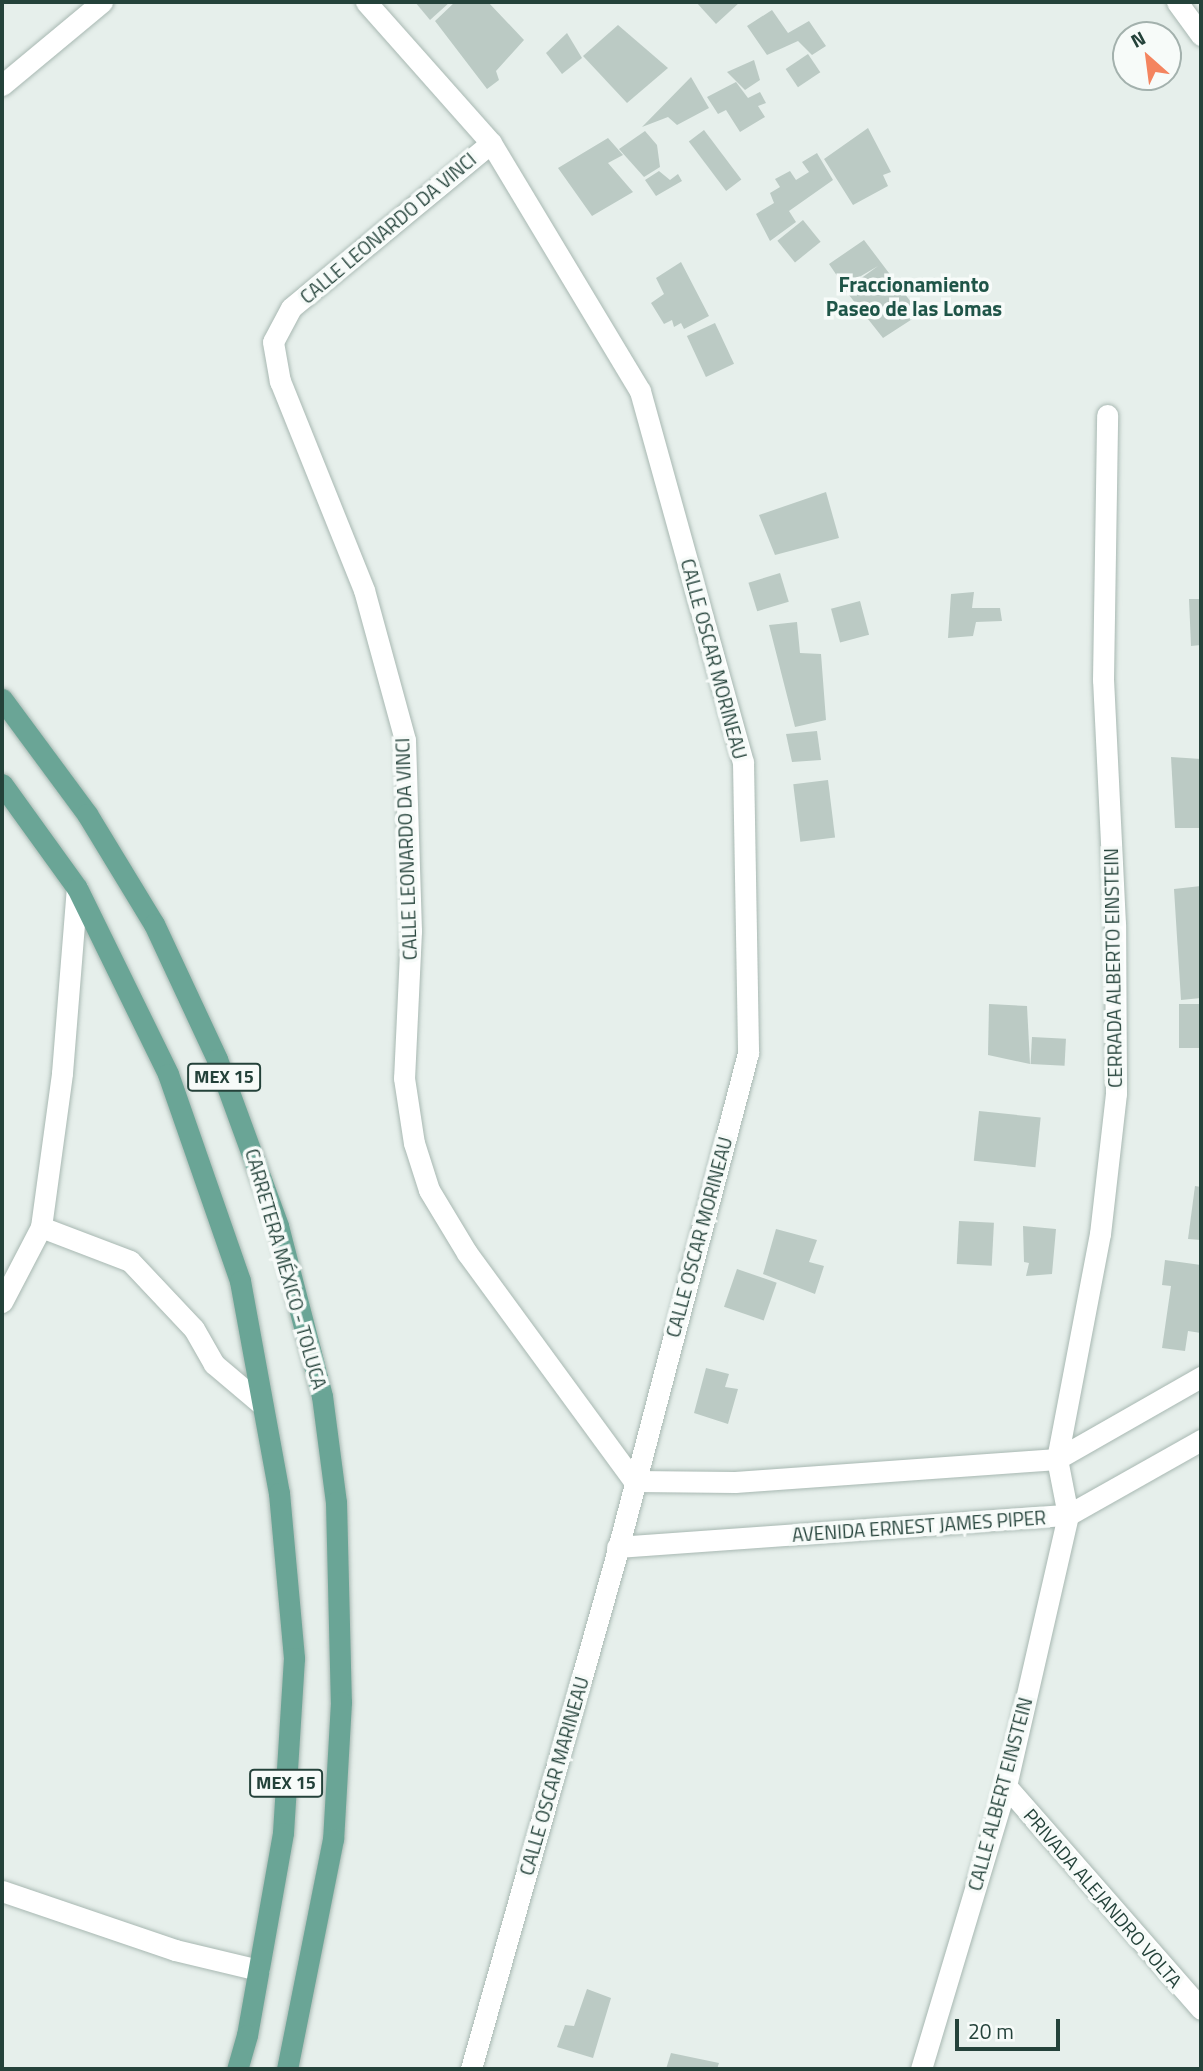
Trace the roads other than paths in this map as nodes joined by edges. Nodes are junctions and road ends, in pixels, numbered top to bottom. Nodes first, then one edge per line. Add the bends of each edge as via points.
1 (102, 2) edge
2 (366, 2) edge
3 (1177, 2) edge
4 (1201, 35) edge
5 (2, 85) edge
6 (491, 143) junction
7 (1107, 415) dead end
8 (2, 699) edge
9 (2, 784) edge
10 (77, 888) junction
11 (41, 1227) junction
12 (2, 1302) edge
13 (1201, 1377) edge
14 (260, 1403) junction
15 (1201, 1440) edge
16 (1057, 1459) junction
17 (634, 1481) junction
18 (1068, 1515) junction
19 (617, 1547) junction
20 (1006, 1786) junction
21 (2, 1891) edge
22 (259, 1970) junction
23 (1201, 2009) edge
24 (237, 2069) edge
25 (288, 2069) edge
26 (471, 2069) edge
27 (921, 2069) edge

1 - 5 street
2 - 6 street, CALLE OSCAR MORINEAU
3 - 4 street
6 - 17 street, CALLE OSCAR MORINEAU via 640,391 743,762 748,1053
6 - 17 street, CALLE LEONARDO DA VINCI via 292,308 274,342 280,381 364,590 405,740 411,931 404,1077 414,1143 429,1190 467,1253
7 - 16 street, CERRADA ALBERTO EINSTEIN via 1103,680 1115,924 1116,1093 1100,1234
8 - 25 main road, CARRETERA MÉXICO - TOLUCA / MEX 15 via 88,814 154,923 217,1059 278,1226 322,1396 336,1502 341,1702 333,1839
9 - 10 main road, MEX 15
10 - 11 street via 62,1073
10 - 14 main road, MEX 15 via 168,1074 240,1280
11 - 12 street
11 - 14 street via 130,1261 194,1329 214,1364
13 - 16 street
14 - 22 main road, MEX 15 via 279,1493 294,1658 283,1833
15 - 18 street, AVENIDA ERNEST JAMES PIPER
16 - 17 street via 735,1482
16 - 18 street, CERRADA ALBERTO EINSTEIN
17 - 19 street, CALLE OSCAR MARINEAU
18 - 19 street, AVENIDA ERNEST JAMES PIPER
18 - 20 street, CALLE ALBERT EINSTEIN
19 - 26 street, CALLE OSCAR MARINEAU
20 - 23 street, PRIVADA ALEJANDRO VOLTA
20 - 27 street, CALLE ALBERT EINSTEIN
21 - 22 street via 175,1950
22 - 24 main road, MEX 15

